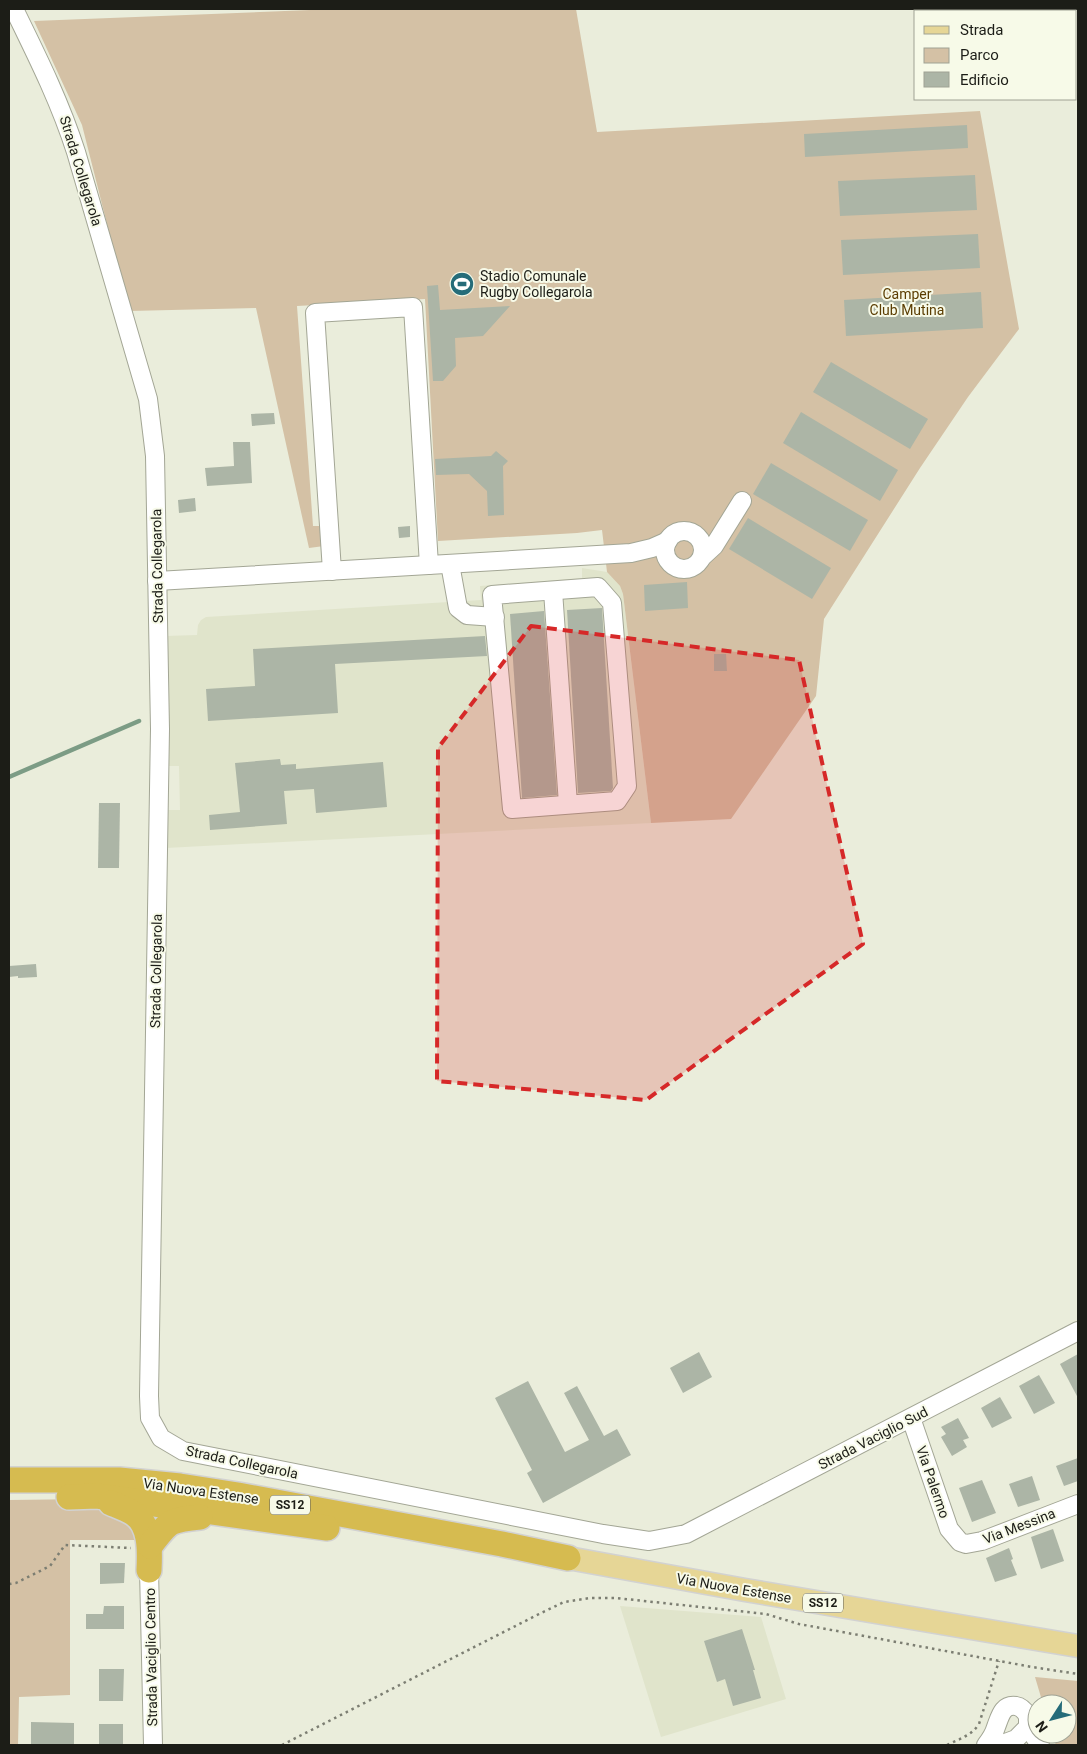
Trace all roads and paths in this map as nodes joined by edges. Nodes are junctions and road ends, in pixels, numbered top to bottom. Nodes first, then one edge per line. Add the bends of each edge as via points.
1 (14, 9) edge
2 (742, 501) dead end
3 (668, 541) junction
4 (632, 553) junction
5 (702, 557) junction
6 (450, 564) junction
7 (429, 565) junction
8 (674, 566) junction
9 (332, 571) junction
10 (158, 581) junction
11 (553, 590) junction
12 (495, 617) junction
13 (568, 804) junction
14 (1078, 1331) edge
15 (911, 1418) junction
16 (9, 1480) edge
17 (97, 1496) junction
18 (9, 1497) edge
19 (1078, 1504) edge
20 (227, 1514) junction
21 (665, 1539) joint
22 (960, 1542) joint
23 (144, 1555) junction
24 (568, 1558) junction
25 (9, 1584) edge
26 (1078, 1646) edge
27 (999, 1661) junction
28 (1078, 1674) edge
29 (1027, 1716) edge
30 (1027, 1728) edge
31 (153, 1745) edge
32 (282, 1745) edge
33 (947, 1745) edge
34 (986, 1745) edge
35 (1000, 1745) edge

1 - 10 street, Strada Collegarola via 65,119 148,398 156,456
2 - 5 street via 714,546
3 - 4 street
3 - 5 street via 675,534 687,531 697,536 702,544
3 - 8 street via 665,550
4 - 6 street
4 - 8 street
5 - 8 street via 693,568 683,570
6 - 7 street
6 - 12 street via 458,608 466,615
7 - 9 street
7 - 9 street via 413,307 393,308 316,313
9 - 10 street
10 - 21 street, Strada Collegarola via 160,729 150,1418 161,1438 183,1451 603,1534 649,1541
11 - 12 street via 492,595
11 - 13 street
11 - 13 street via 598,587 612,603 627,786 616,801
12 - 13 street via 512,809
14 - 15 street, Strada Vaciglio Sud
15 - 21 street, Strada Vaciglio Sud via 686,1534
15 - 22 street, Via Palermo via 949,1529
16 - 24 highway, Via Nuova Estense / SS12 via 119,1480 180,1486
17 - 18 highway, Via Nuova Estense / SS12
17 - 20 highway, Via Nuova Estense / SS12
17 - 23 highway via 135,1514 145,1527
19 - 22 street, Via Messina via 982,1541
20 - 23 highway via 173,1520
20 - 24 highway, Via Nuova Estense / SS12
23 - 25 path via 65,1545 50,1566
23 - 31 street, Strada Vaciglio Centro
24 - 26 main road, Via Nuova Estense / SS12
27 - 28 path
27 - 32 path via 799,1624 766,1614 590,1598 564,1602
27 - 33 path via 979,1724 968,1735
29 - 34 street via 1015,1706 1003,1710
30 - 35 street via 1016,1739

